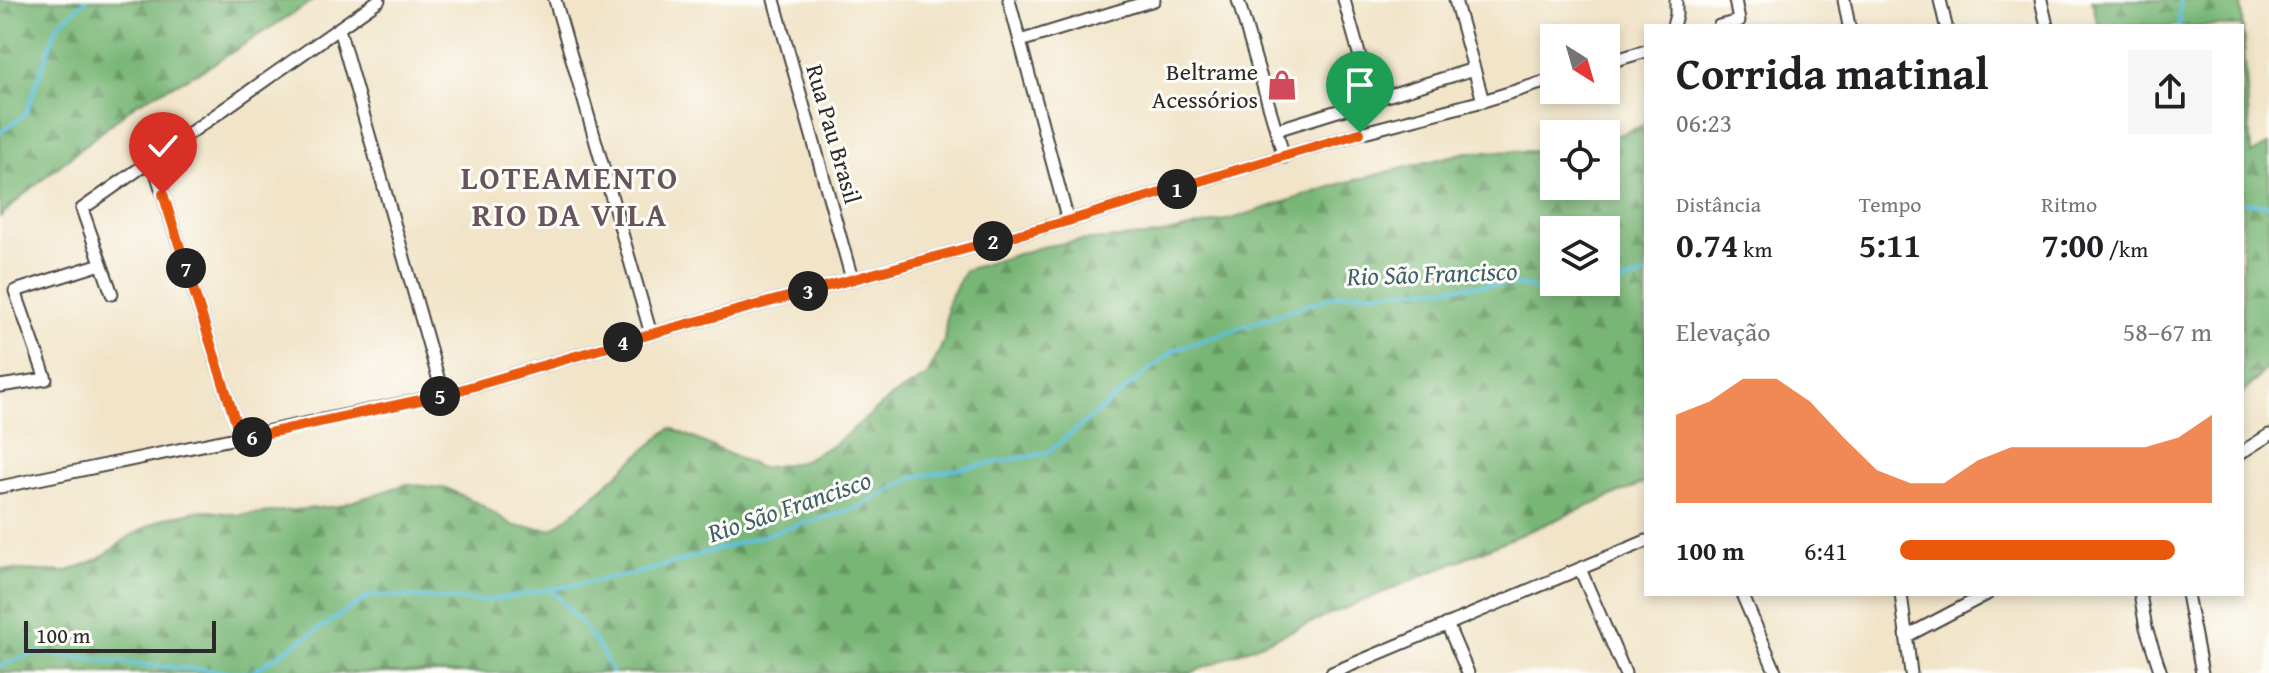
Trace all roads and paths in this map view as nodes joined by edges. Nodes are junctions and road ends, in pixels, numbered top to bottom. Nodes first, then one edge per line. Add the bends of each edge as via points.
1 (379, 0) edge
2 (555, 0) edge
3 (774, 0) edge
4 (1009, 0) edge
5 (1154, 0) edge
6 (1238, 0) edge
7 (1344, 0) edge
8 (1455, 0) edge
9 (1676, 0) edge
10 (1735, 0) edge
11 (1844, 0) edge
12 (1940, 0) edge
13 (2041, 0) edge
14 (1674, 24) edge
15 (1727, 24) edge
16 (1849, 24) edge
17 (1946, 24) edge
18 (2047, 24) edge
19 (339, 29) junction
20 (1020, 41) junction
21 (1644, 52) edge
22 (1620, 59) edge
23 (1474, 69) junction
24 (1540, 83) edge
25 (1372, 100) junction
26 (1483, 101) junction
27 (1276, 130) junction
28 (1284, 157) junction
29 (152, 160) junction
30 (1068, 221) junction
31 (101, 264) junction
32 (852, 279) junction
33 (112, 294) dead end
34 (651, 334) junction
35 (0, 386) edge
36 (443, 395) junction
37 (2269, 435) edge
38 (241, 439) junction
39 (2244, 451) edge
40 (0, 487) edge
41 (1644, 542) edge
42 (1580, 569) junction
43 (1743, 596) edge
44 (1901, 596) edge
45 (1983, 596) edge
46 (2140, 596) edge
47 (2187, 596) edge
48 (1447, 624) junction
49 (1907, 636) junction
50 (1332, 673) edge
51 (1468, 673) edge
52 (1625, 673) edge
53 (1776, 673) edge
54 (1911, 673) edge
55 (2161, 673) edge
56 (2202, 673) edge

1 - 19 street
2 - 34 street
3 - 32 street, Rua Pau Brasil
4 - 20 street
5 - 20 street
6 - 27 street
7 - 25 street
8 - 23 street
9 - 14 street
10 - 15 street via 1739,21
11 - 16 street
12 - 17 street
13 - 18 street
19 - 29 street
19 - 36 street
20 - 30 street
21 - 22 street
23 - 25 street
23 - 26 street
24 - 26 street
25 - 27 street
26 - 28 street
27 - 28 street
28 - 30 street
29 - 31 street via 82,209
29 - 38 street
30 - 32 street
31 - 33 street
31 - 35 street via 15,291 46,379
32 - 34 street
34 - 36 street
36 - 38 street
37 - 39 street
38 - 40 street
41 - 42 street
42 - 48 street
42 - 52 street
43 - 53 street
44 - 49 street
45 - 49 street
46 - 55 street
47 - 56 street
48 - 50 street
48 - 51 street
49 - 54 street

